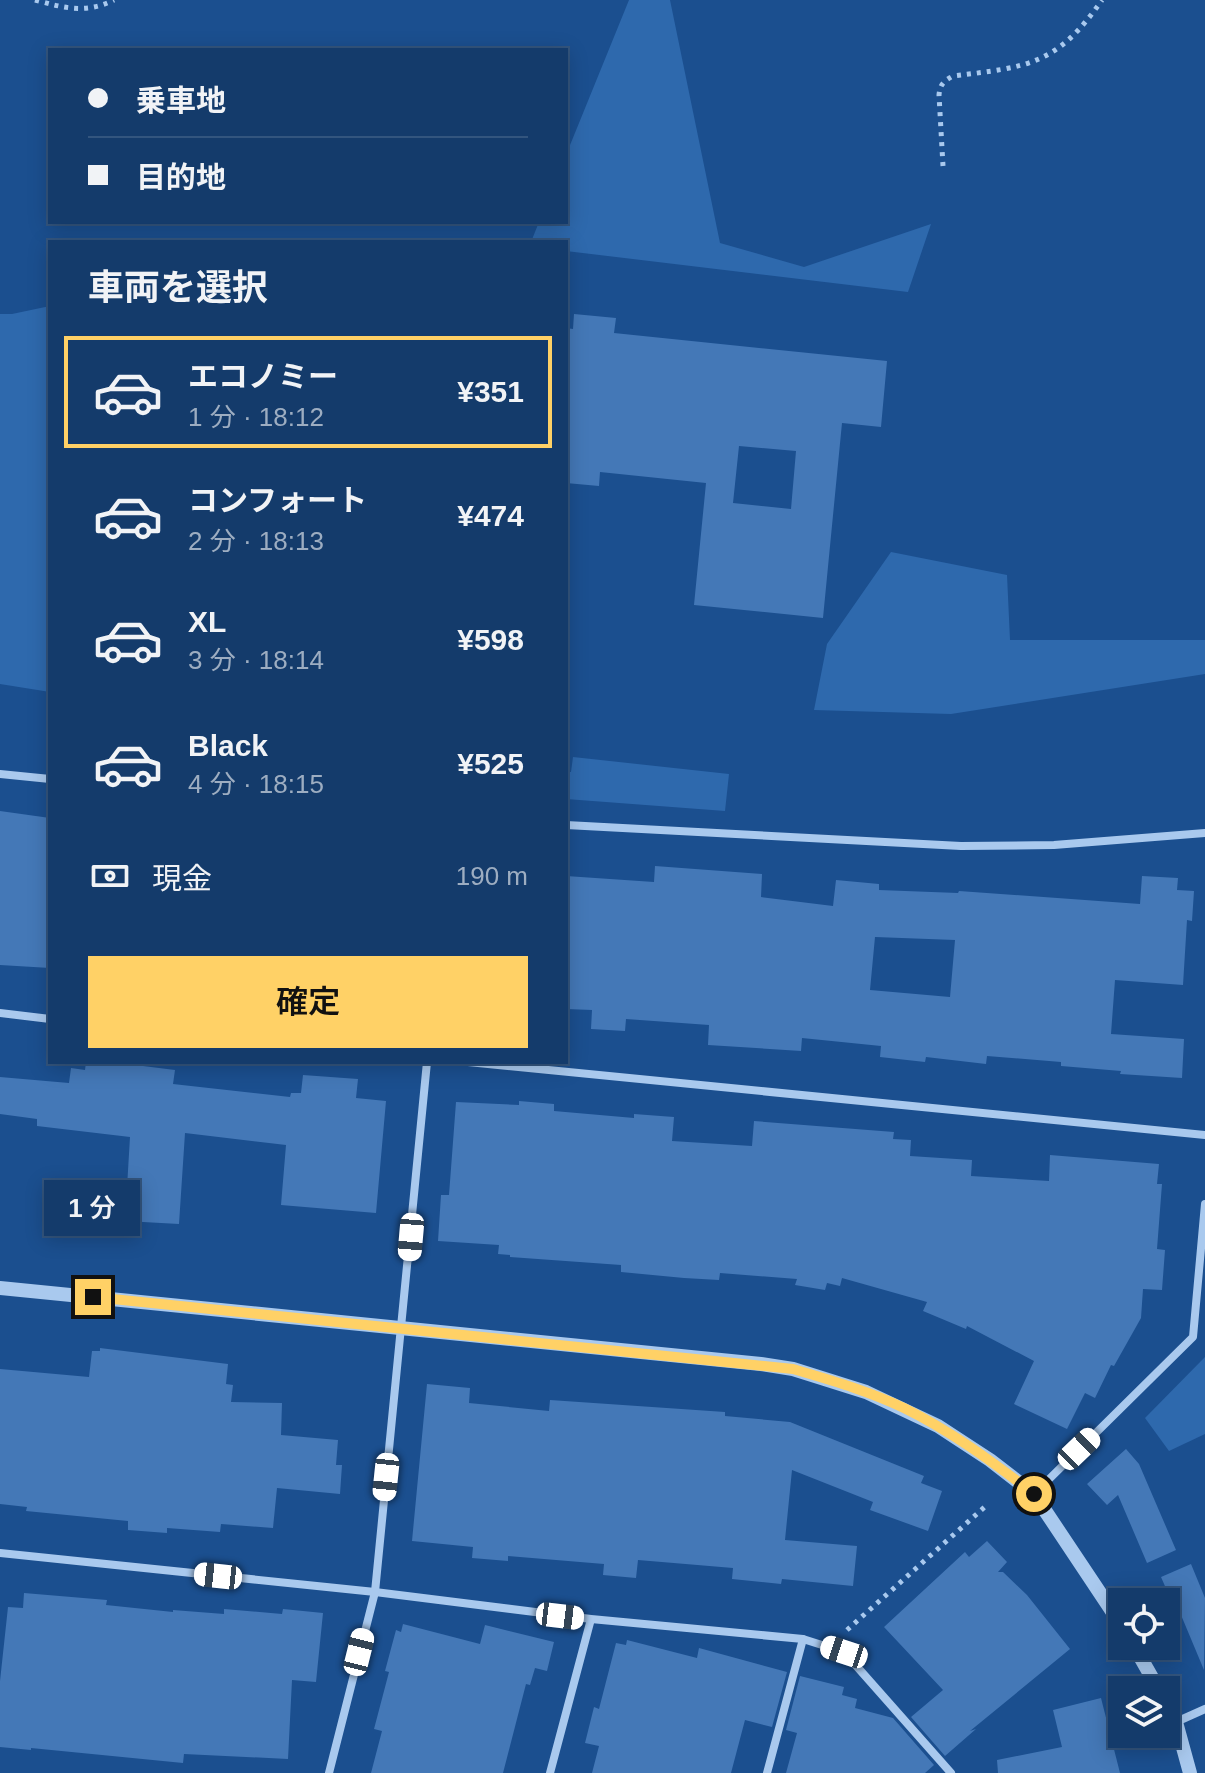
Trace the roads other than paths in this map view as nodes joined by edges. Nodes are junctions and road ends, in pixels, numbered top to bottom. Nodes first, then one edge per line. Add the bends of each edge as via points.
1 (0, 774) edge
2 (48, 779) edge
3 (568, 825) edge
4 (1205, 833) edge
5 (0, 1013) edge
6 (48, 1019) edge
7 (427, 1064) edge
8 (488, 1064) edge
9 (1205, 1135) edge
10 (1205, 1204) edge
11 (0, 1288) edge
12 (402, 1327) junction
13 (1034, 1494) junction
14 (0, 1553) edge
15 (375, 1592) junction
16 (1108, 1605) edge
17 (591, 1619) junction
18 (803, 1639) junction
19 (1205, 1709) edge
20 (1180, 1720) edge
21 (1180, 1737) edge
22 (329, 1773) edge
23 (550, 1773) edge
24 (767, 1773) edge
25 (951, 1773) edge
26 (1190, 1773) edge

1 - 2 street
3 - 4 street via 961,846
5 - 6 street
7 - 12 street
8 - 9 street
10 - 13 street via 1193,1337
11 - 12 street
12 - 13 street via 793,1369 903,1407
12 - 15 street
13 - 16 street
14 - 15 street
15 - 17 street
15 - 22 street
17 - 18 street
17 - 23 street
18 - 24 street
18 - 25 street via 844,1652
19 - 20 street
21 - 26 street

